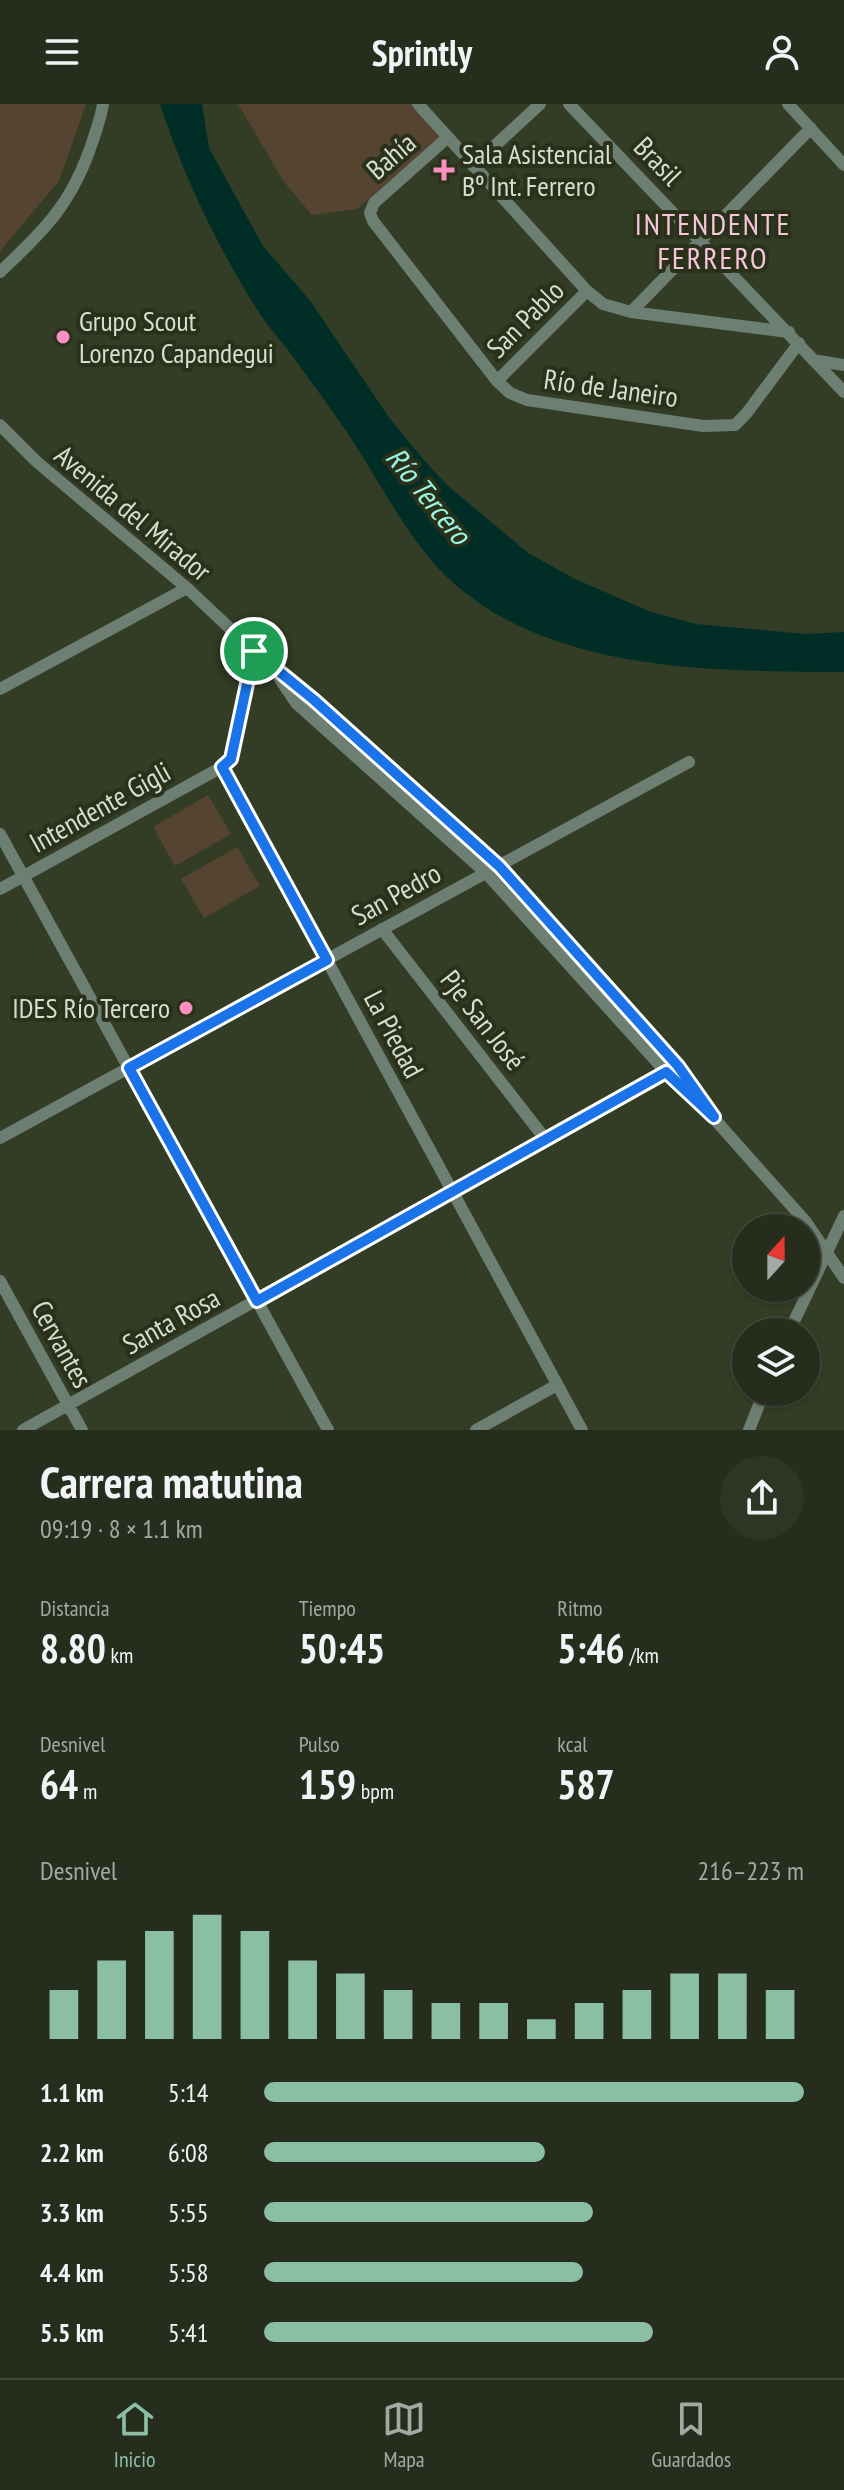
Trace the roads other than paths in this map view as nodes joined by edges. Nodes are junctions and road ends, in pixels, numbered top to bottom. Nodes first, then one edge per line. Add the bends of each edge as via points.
1 (103, 104) edge
2 (418, 104) edge
3 (540, 104) edge
4 (569, 104) edge
5 (788, 104) edge
6 (811, 128) junction
7 (447, 138) junction
8 (844, 165) edge
9 (473, 166) junction
10 (370, 213) joint
11 (702, 242) junction
12 (0, 272) edge
13 (587, 291) junction
14 (631, 312) junction
15 (789, 332) junction
16 (799, 343) junction
17 (813, 360) junction
18 (844, 365) edge
19 (497, 381) junction
20 (844, 392) edge
21 (0, 425) edge
22 (187, 588) junction
23 (254, 651) junction
24 (272, 668) junction
25 (0, 689) edge
26 (689, 762) dead end
27 (222, 767) junction
28 (0, 834) edge
29 (499, 866) junction
30 (486, 873) junction
31 (23, 877) junction
32 (0, 889) edge
33 (382, 929) junction
34 (327, 960) junction
35 (129, 1068) junction
36 (672, 1069) junction
37 (0, 1138) edge
38 (546, 1140) junction
39 (453, 1192) junction
40 (844, 1216) edge
41 (826, 1250) junction
42 (844, 1278) edge
43 (0, 1281) edge
44 (257, 1301) junction
45 (795, 1318) edge
46 (557, 1385) junction
47 (68, 1405) junction
48 (758, 1406) edge
49 (23, 1430) edge
50 (82, 1430) edge
51 (328, 1430) edge
52 (476, 1430) edge
53 (582, 1430) edge
54 (749, 1430) edge

1 - 12 street via 72,192 36,238
2 - 7 street
3 - 9 street
4 - 11 street, Brasil
5 - 6 street
6 - 8 street
6 - 11 street
7 - 9 street
7 - 10 street, Bahía via 374,203
9 - 13 street
10 - 19 street, Río de Janeiro
11 - 14 street
11 - 15 street, Brasil
13 - 14 street via 603,304
13 - 19 street, San Pablo
14 - 15 street
15 - 16 street, Brasil
16 - 17 street, Brasil
16 - 19 street, Río de Janeiro via 735,425 703,426 527,400
17 - 18 street
17 - 20 street, Brasil
21 - 22 street, Avenida del Mirador
22 - 23 street, Avenida del Mirador
22 - 25 street
23 - 24 street, Avenida del Mirador
23 - 27 street via 231,759
24 - 29 street, Avenida del Mirador
24 - 30 street, Avenida del Mirador via 296,703
26 - 29 street, San Pedro
27 - 31 street, Intendente Gigli
27 - 34 street, La Piedad
28 - 31 street
29 - 30 street, San Pedro
29 - 36 street, Avenida del Mirador
30 - 33 street, San Pedro
30 - 36 street, Avenida del Mirador
31 - 32 street, Intendente Gigli
31 - 35 street
33 - 34 street, San Pedro
33 - 38 street, Pje San José
34 - 35 street, San Pedro
34 - 39 street, La Piedad
35 - 37 street, San Pedro
35 - 44 street
36 - 38 street, Santa Rosa
36 - 41 street, Avenida del Mirador
38 - 39 street, Santa Rosa
39 - 44 street, Santa Rosa
39 - 46 street, La Piedad
40 - 41 street
41 - 42 street, Avenida del Mirador
41 - 45 street
43 - 47 street, Cervantes
44 - 47 street, Santa Rosa
44 - 51 street
46 - 52 street
46 - 53 street, La Piedad
47 - 49 street, Santa Rosa
47 - 50 street, Cervantes
48 - 54 street

